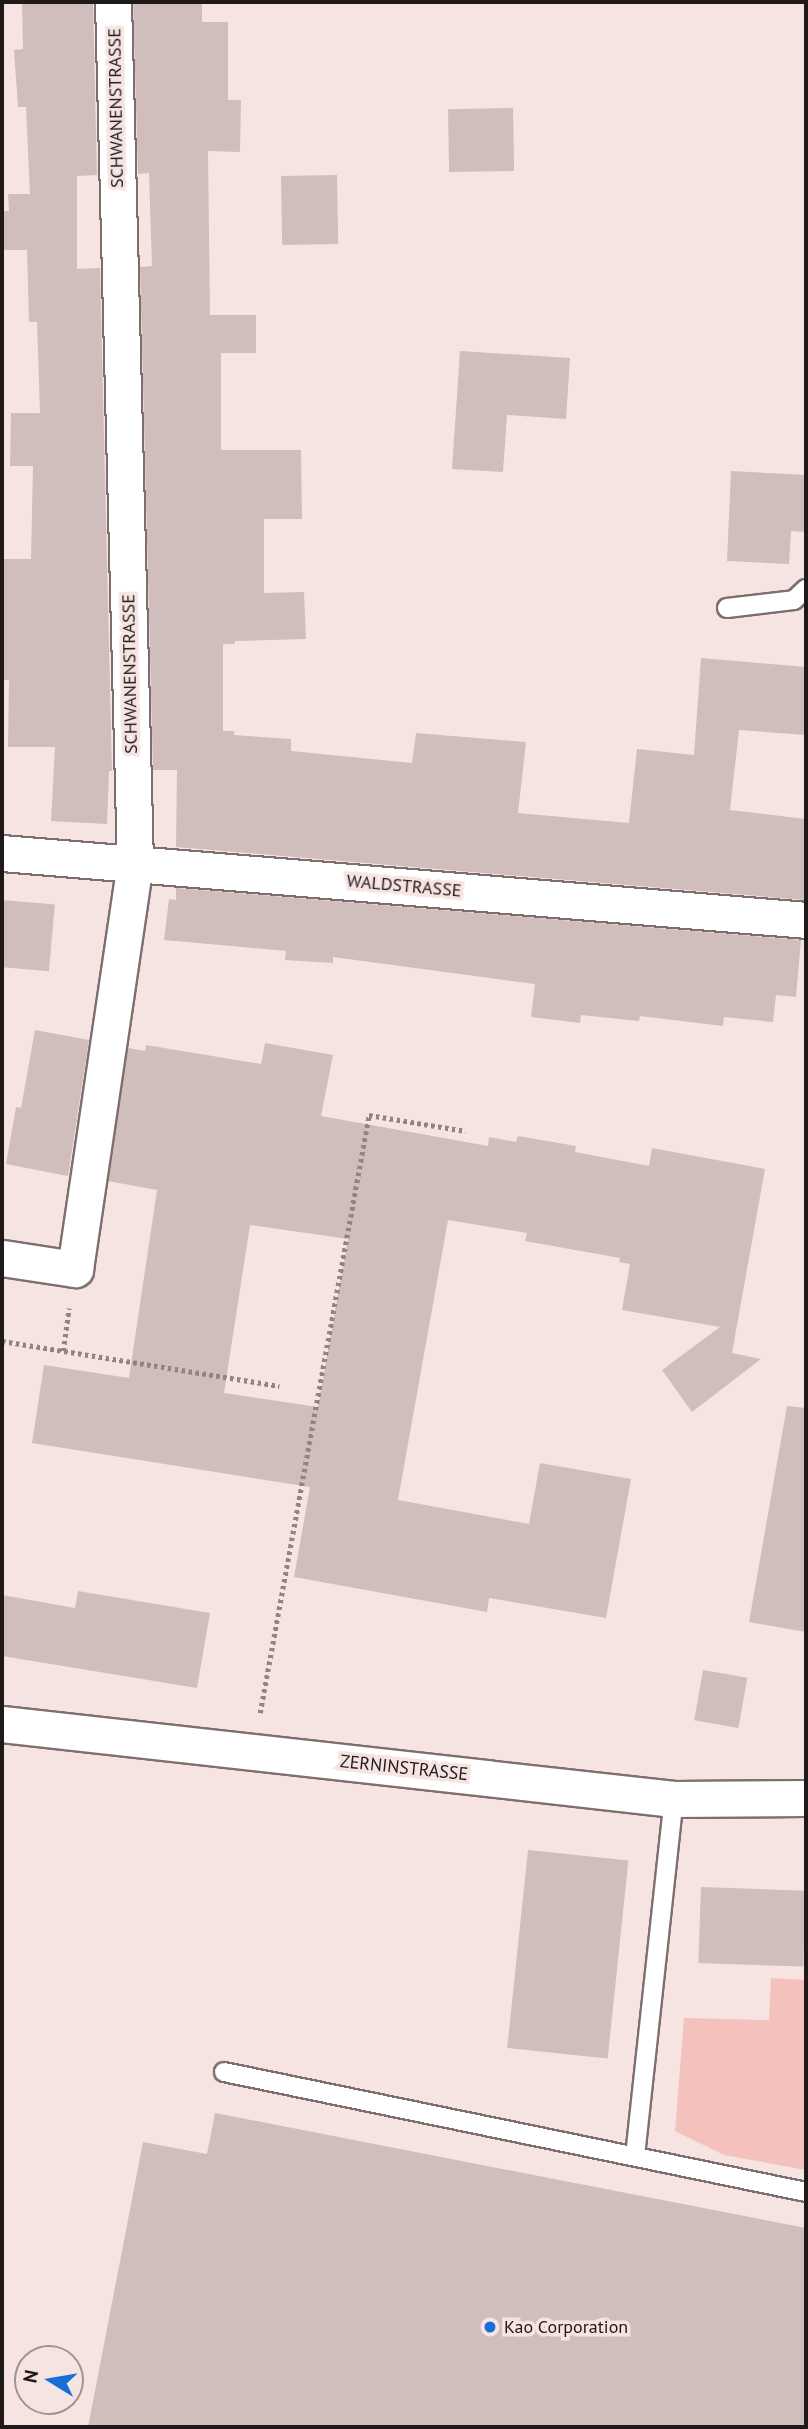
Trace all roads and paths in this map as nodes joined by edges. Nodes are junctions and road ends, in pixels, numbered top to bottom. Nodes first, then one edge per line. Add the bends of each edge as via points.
1 (113, 2) edge
2 (806, 589) edge
3 (727, 608) dead end
4 (2, 853) edge
5 (135, 864) junction
6 (806, 920) edge
7 (466, 1131) dead end
8 (2, 1258) edge
9 (2, 1341) edge
10 (279, 1386) dead end
11 (2, 1724) edge
12 (253, 1751) junction
13 (806, 1798) edge
14 (674, 1799) junction
15 (224, 2072) dead end
16 (635, 2156) junction
17 (806, 2192) edge

1 - 5 street, SCHWANENSTRASSE
2 - 3 lane via 794,600
4 - 5 street, WALDSTRASSE
5 - 6 street, WALDSTRASSE
5 - 8 street, SCHWANENSTRASSE via 75,1269
7 - 12 path via 369,1115
9 - 10 path
11 - 12 street, ZERNINSTRASSE
12 - 14 street, ZERNINSTRASSE
13 - 14 street, ZERNINSTRASSE
14 - 16 lane
15 - 16 lane
16 - 17 lane

